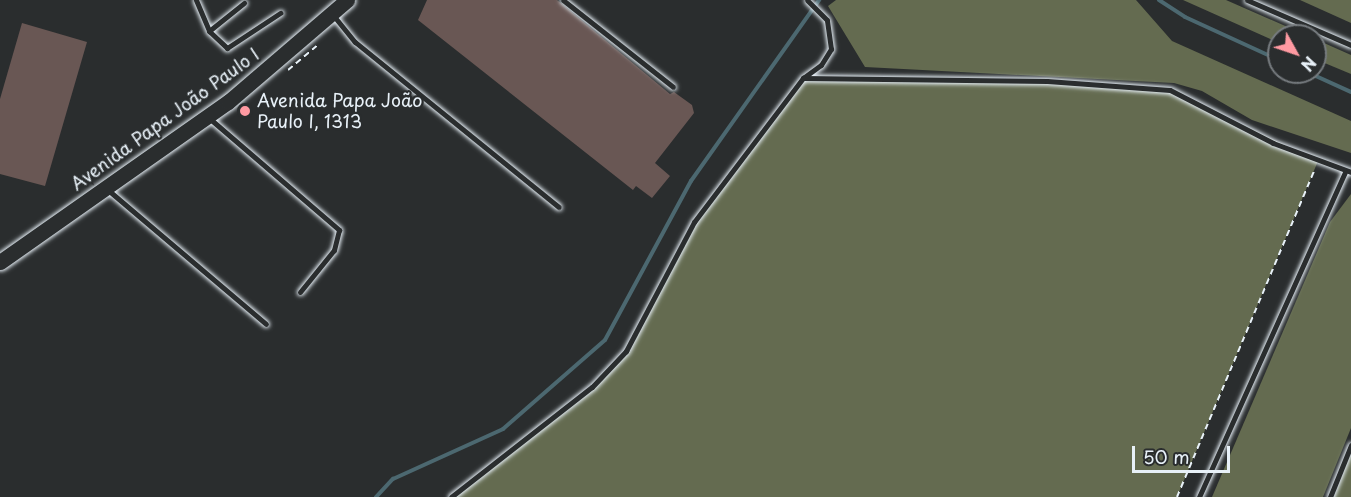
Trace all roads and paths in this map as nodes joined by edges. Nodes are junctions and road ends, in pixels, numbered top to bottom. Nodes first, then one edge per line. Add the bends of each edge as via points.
1 (196, 0) edge
2 (347, 0) edge
3 (563, 0) edge
4 (807, 0) edge
5 (1247, 0) edge
6 (244, 3) dead end
7 (280, 13) dead end
8 (333, 15) junction
9 (209, 30) junction
10 (1351, 45) edge
11 (803, 78) junction
12 (673, 87) dead end
13 (208, 117) junction
14 (1318, 161) junction
15 (1348, 172) edge
16 (104, 187) junction
17 (559, 207) dead end
18 (0, 262) edge
19 (300, 292) dead end
20 (266, 324) dead end
21 (1351, 445) edge
22 (451, 497) edge
23 (1177, 497) edge
24 (1199, 497) edge
25 (1330, 497) edge

1 - 9 lane
2 - 8 main road, Avenida Papa João Paulo I
3 - 12 lane
4 - 11 lane via 826,20 831,49 821,65
5 - 10 lane
6 - 9 lane
7 - 9 lane via 231,48
8 - 13 main road, Avenida Papa João Paulo I
8 - 17 lane via 355,42
11 - 14 lane via 1047,81 1170,90
11 - 22 lane via 694,222 626,351 592,387
13 - 16 main road, Avenida Papa João Paulo I
13 - 19 lane via 335,222 339,230 334,250
14 - 15 lane
14 - 23 path
15 - 24 lane
16 - 18 main road, Avenida Papa João Paulo I
16 - 20 lane
21 - 25 lane

